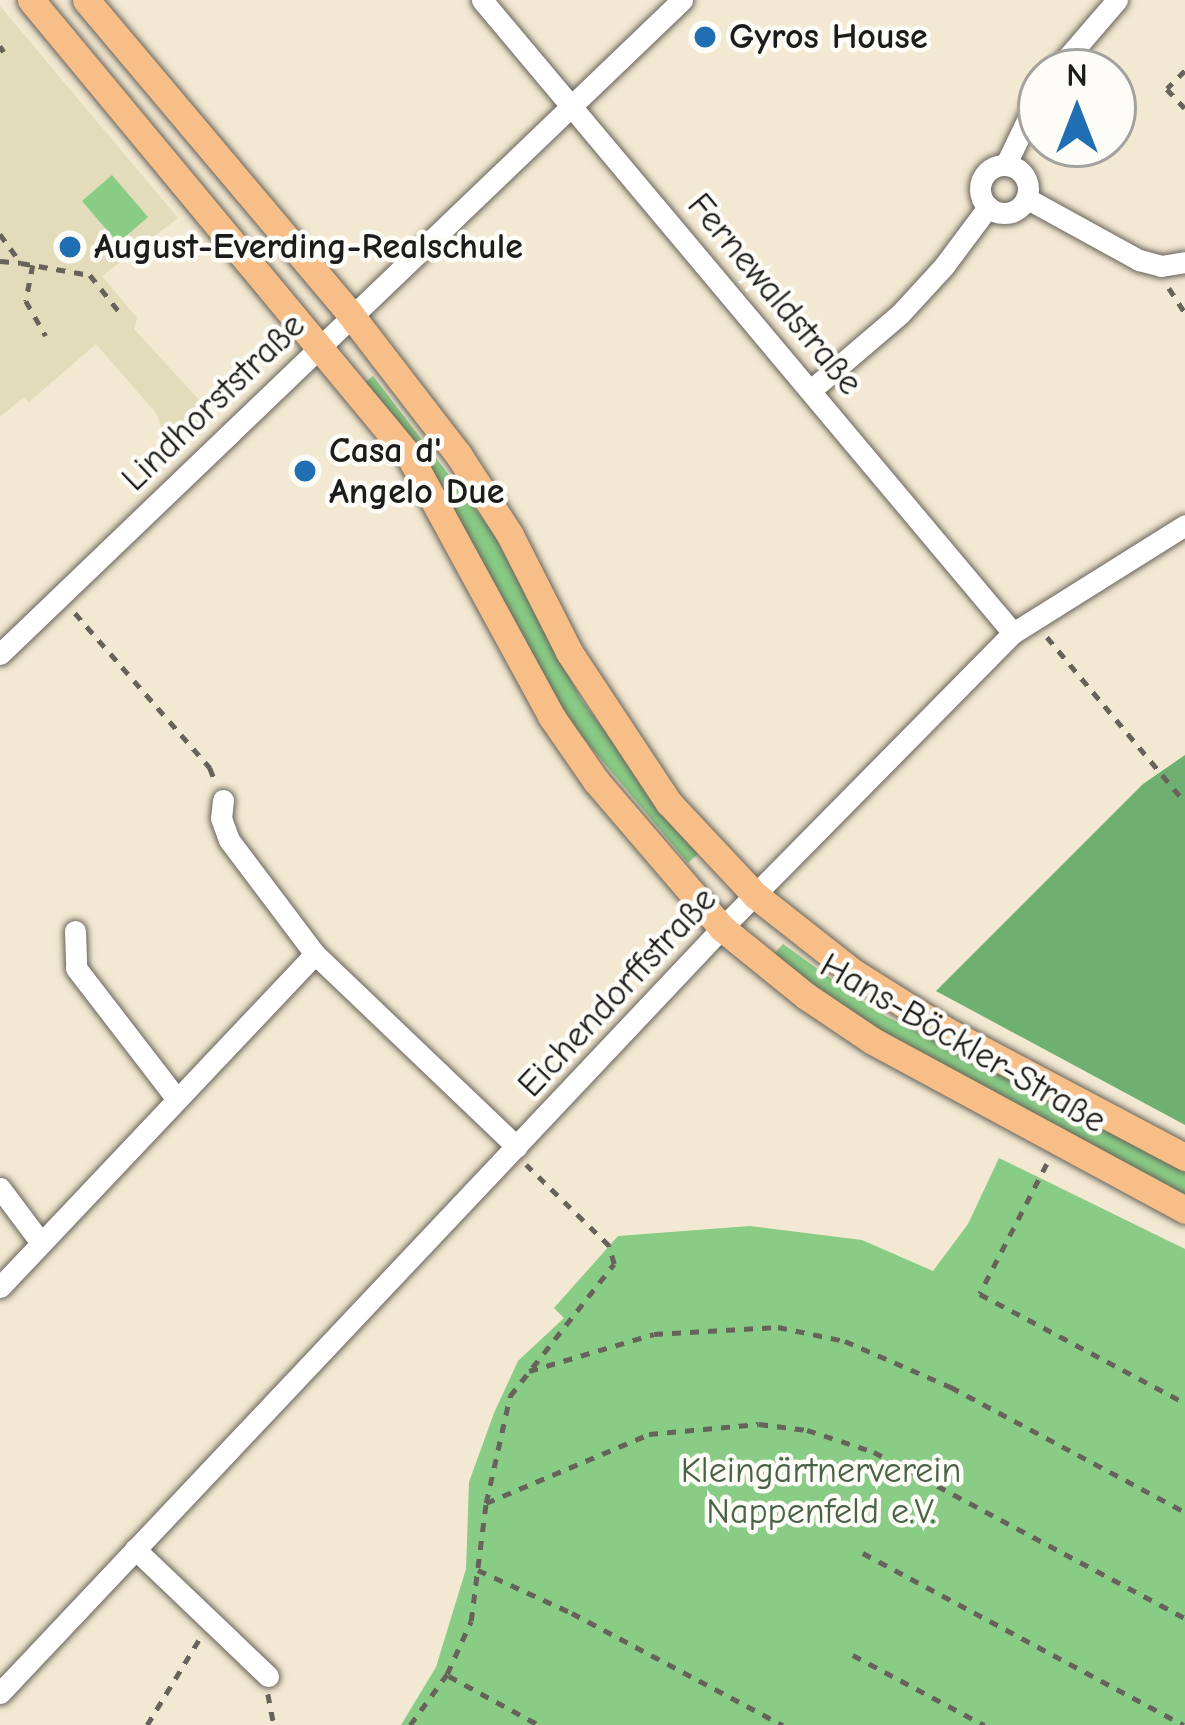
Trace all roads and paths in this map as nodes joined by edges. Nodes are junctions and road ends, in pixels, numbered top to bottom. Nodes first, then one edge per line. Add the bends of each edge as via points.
1 (32, 0) edge
2 (86, 0) edge
3 (482, 0) edge
4 (682, 0) edge
5 (1117, 0) edge
6 (1075, 48) edge
7 (1185, 71) edge
8 (573, 102) junction
9 (1185, 108) edge
10 (1017, 141) edge
11 (1006, 164) junction
12 (1026, 198) junction
13 (988, 207) junction
14 (0, 234) edge
15 (0, 261) edge
16 (1185, 262) edge
17 (21, 263) junction
18 (33, 265) junction
19 (1160, 266) junction
20 (121, 314) dead end
21 (350, 314) junction
22 (1185, 314) edge
23 (46, 336) dead end
24 (320, 346) junction
25 (811, 390) junction
26 (1185, 525) edge
27 (60, 596) junction
28 (1022, 627) junction
29 (0, 654) edge
30 (223, 800) joint
31 (1185, 802) edge
32 (755, 895) junction
33 (722, 928) junction
34 (75, 931) dead end
35 (315, 954) junction
36 (177, 1099) junction
37 (1058, 1142) junction
38 (515, 1149) junction
39 (1185, 1157) edge
40 (0, 1189) edge
41 (1185, 1210) edge
42 (41, 1243) junction
43 (0, 1288) edge
44 (529, 1371) junction
45 (1185, 1403) edge
46 (486, 1503) junction
47 (1185, 1512) edge
48 (135, 1549) junction
49 (863, 1552) dead end
50 (478, 1570) junction
51 (1185, 1618) edge
52 (211, 1620) junction
53 (853, 1655) dead end
54 (447, 1675) junction
55 (268, 1676) joint
56 (0, 1693) edge
57 (147, 1725) edge
58 (274, 1725) edge
59 (410, 1725) edge
60 (539, 1725) edge
61 (783, 1725) edge
62 (984, 1725) edge
63 (1184, 1725) edge

1 - 24 main road, Hans-Böckler-Straße
2 - 21 main road, Hans-Böckler-Straße
3 - 8 street, Fernewaldstraße
4 - 8 street, Lindhorststraße
5 - 6 street
7 - 9 path via 1167,89
8 - 21 street, Lindhorststraße
8 - 25 street, Fernewaldstraße
10 - 11 street
11 - 12 street via 1022,173
11 - 13 street via 981,179
12 - 13 street via 1013,211
12 - 19 street
13 - 25 street via 900,314
14 - 17 path
15 - 17 path
16 - 19 street
17 - 18 path
18 - 20 path via 86,272
18 - 23 path via 26,302
19 - 22 path
21 - 24 street, Lindhorststraße
21 - 32 main road, Hans-Böckler-Straße via 468,469 569,652 669,802
24 - 27 street, Lindhorststraße
24 - 33 main road, Hans-Böckler-Straße via 410,457 551,716 596,782
25 - 28 street, Fernewaldstraße
26 - 28 street, Eichendorffstraße
27 - 29 street, Lindhorststraße
27 - 30 path via 210,768
28 - 31 path via 1062,651
28 - 32 street, Eichendorffstraße
30 - 35 street via 229,840
32 - 33 street, Eichendorffstraße
32 - 39 main road, Hans-Böckler-Straße via 853,972 945,1030
33 - 37 main road, Hans-Böckler-Straße via 873,1041
33 - 38 street, Eichendorffstraße
34 - 36 street via 76,968
35 - 36 street
35 - 38 street
36 - 42 street
37 - 41 main road, Hans-Böckler-Straße
37 - 45 path via 980,1294
38 - 44 path via 614,1255 612,1273
38 - 48 street, Eichendorffstraße
40 - 42 street
42 - 43 street
44 - 46 path via 509,1396
44 - 47 path via 654,1334 778,1327 845,1341 951,1387
46 - 50 path
46 - 51 path via 650,1434 759,1424 806,1430 874,1452
48 - 52 street
48 - 56 street, Eichendorffstraße
49 - 63 path
50 - 54 path via 471,1621
50 - 61 path
52 - 55 street
52 - 57 path
53 - 62 path
54 - 59 path
54 - 60 path
55 - 58 path

